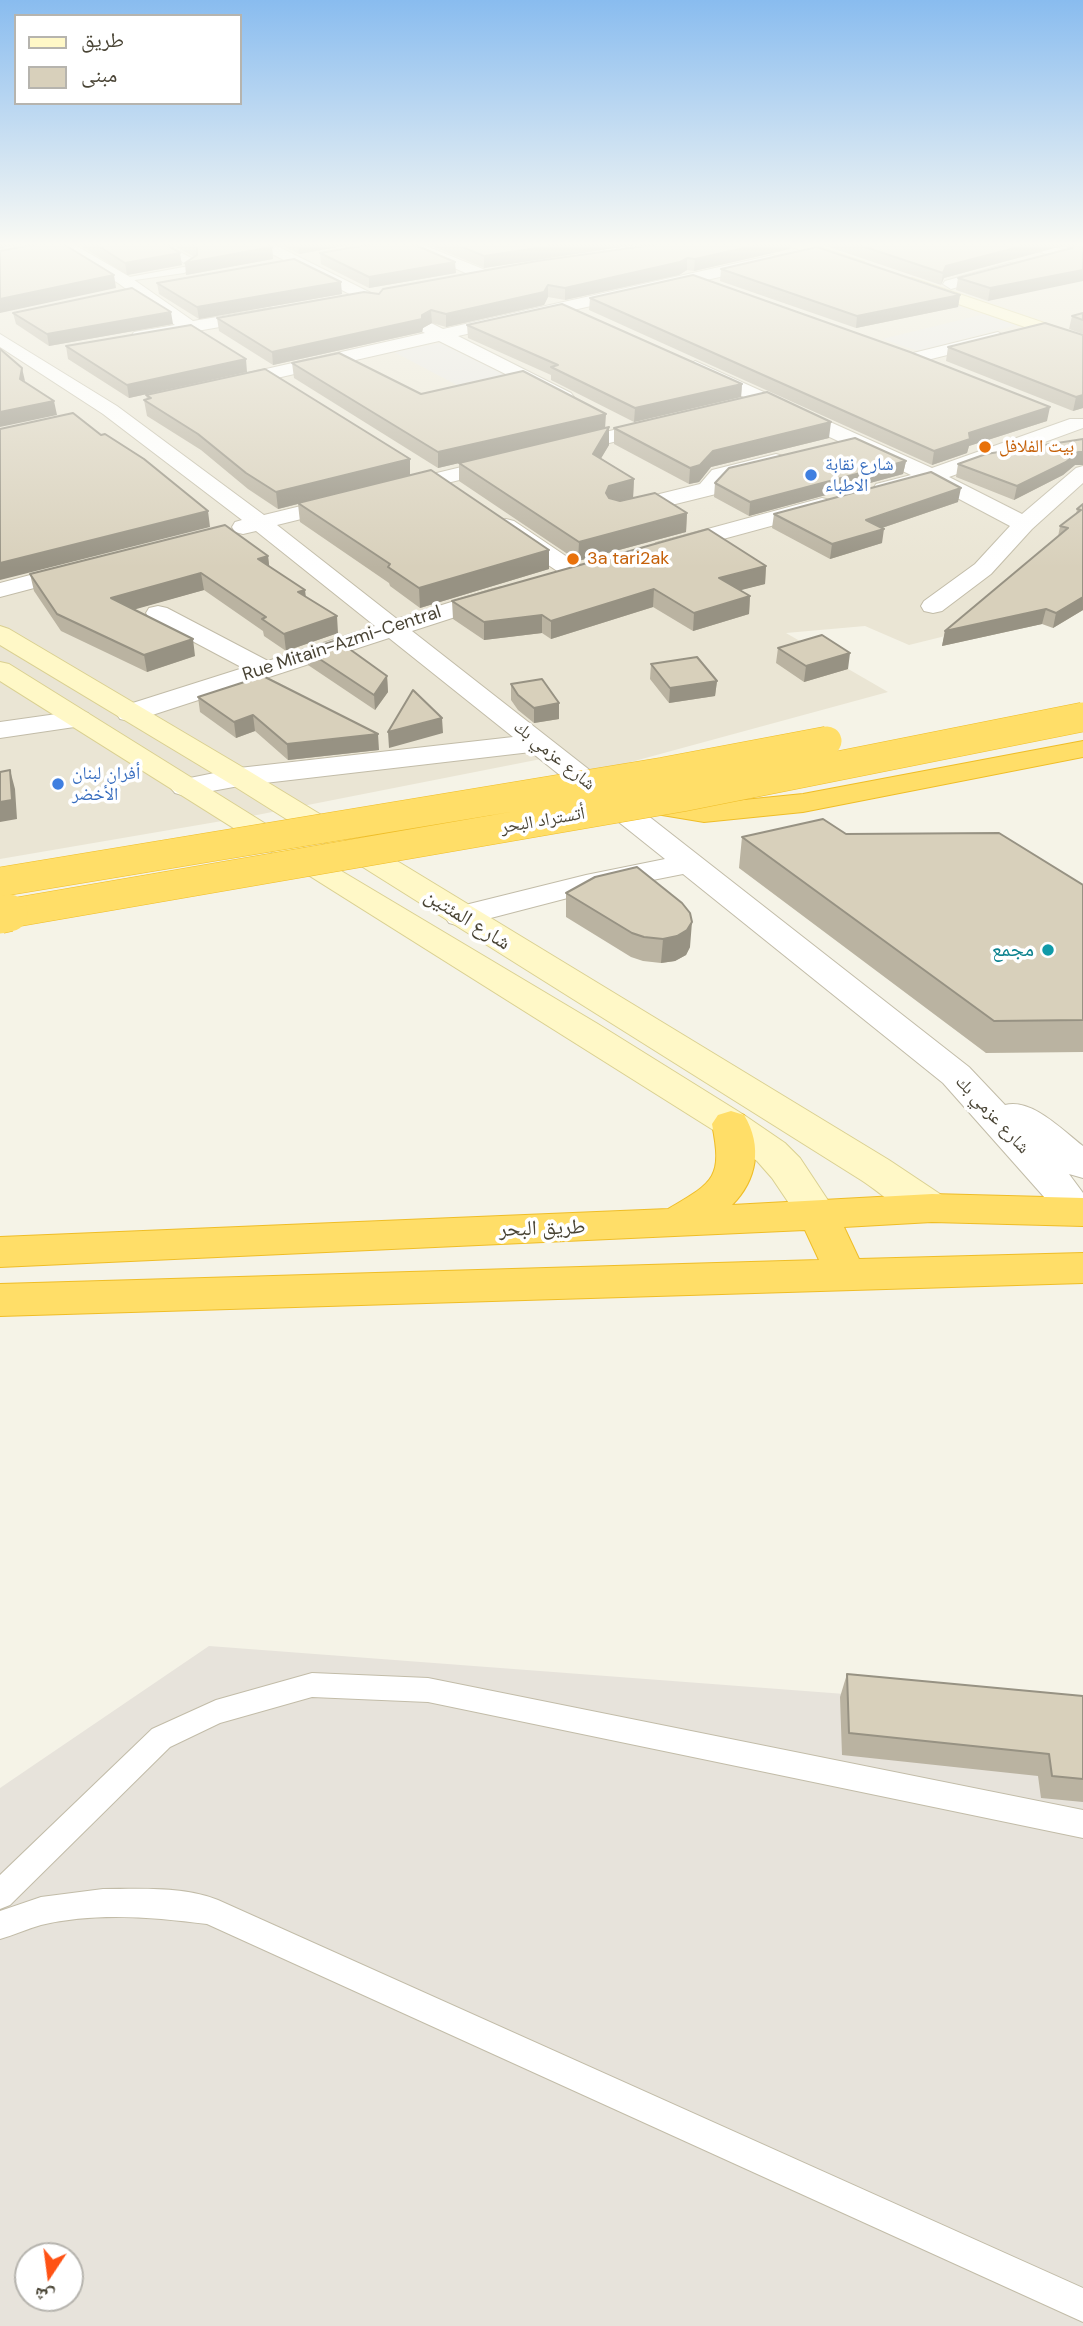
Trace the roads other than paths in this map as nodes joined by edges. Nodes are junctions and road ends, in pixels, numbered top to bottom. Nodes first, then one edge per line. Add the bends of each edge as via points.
1 (17, 351) edge
2 (370, 351) edge
3 (473, 351) edge
4 (934, 351) edge
5 (55, 353) dead end
6 (28, 358) junction
7 (247, 360) edge
8 (683, 361) edge
9 (0, 363) edge
10 (939, 368) edge
11 (269, 374) junction
12 (291, 388) edge
13 (203, 389) edge
14 (768, 399) junction
15 (137, 404) dead end
16 (586, 408) edge
17 (731, 408) edge
18 (110, 410) junction
19 (86, 416) dead end
20 (609, 420) dead end
21 (681, 420) edge
22 (1072, 421) edge
23 (631, 431) junction
24 (856, 441) junction
25 (819, 450) edge
26 (794, 456) edge
27 (413, 464) dead end
28 (1083, 472) edge
29 (931, 476) junction
30 (435, 478) junction
31 (458, 494) edge
32 (865, 494) edge
33 (839, 501) edge
34 (619, 511) edge
35 (493, 517) edge
36 (260, 523) junction
37 (1024, 524) junction
38 (221, 533) edge
39 (640, 554) edge
40 (104, 563) edge
41 (601, 565) edge
42 (574, 572) junction
43 (548, 580) edge
44 (523, 587) edge
45 (0, 590) edge
46 (933, 606) dead end
47 (158, 613) dead end
48 (393, 626) junction
49 (0, 634) edge
50 (264, 669) junction
51 (4, 675) edge
52 (1083, 690) edge
53 (131, 713) junction
54 (1083, 717) edge
55 (78, 719) junction
56 (0, 730) edge
57 (537, 743) junction
58 (1083, 749) edge
59 (239, 778) junction
60 (185, 787) junction
61 (642, 804) junction
62 (689, 864) junction
63 (0, 882) edge
64 (0, 915) edge
65 (460, 916) junction
66 (956, 1075) junction
67 (731, 1125) junction
68 (1083, 1165) edge
69 (932, 1209) junction
70 (1079, 1211) edge
71 (817, 1214) junction
72 (675, 1223) junction
73 (0, 1252) edge
74 (1083, 1268) edge
75 (847, 1276) junction
76 (0, 1300) edge
77 (1083, 1824) edge
78 (0, 1895) edge
79 (0, 1925) edge
80 (1083, 2305) edge

1 - 6 street, شارع عزمي بك
2 - 11 street
3 - 16 street
4 - 10 street via 909,356
5 - 6 street
6 - 9 street
6 - 18 street, شارع عزمي بك
7 - 11 street
8 - 14 street
11 - 12 street
11 - 13 street
14 - 17 street
14 - 24 street
15 - 18 street
18 - 19 street
18 - 36 street, شارع عزمي بك
20 - 23 street
21 - 23 street
22 - 29 street
23 - 30 street
24 - 25 street
24 - 29 street
26 - 34 street via 719,474 708,489
27 - 30 street
28 - 37 street
29 - 32 street
29 - 37 street
30 - 31 street
30 - 36 street
33 - 39 street
35 - 42 street
36 - 38 street
36 - 48 street, شارع عزمي بك
37 - 46 street via 983,569
40 - 45 street
41 - 42 street
42 - 43 street
44 - 48 street, Rue Mitain-Azmi-Central
47 - 50 street
48 - 50 street, Rue Mitain-Azmi-Central
48 - 57 street, شارع عزمي بك
49 - 53 street, شارع المئتين
50 - 53 street, Rue Mitain-Azmi-Central
51 - 55 street, شارع المئتين
52 - 63 highway, أتستراد البحر, bridge via 663,772
53 - 59 street, شارع المئتين
54 - 61 highway, أتستراد البحر, bridge
55 - 56 street
55 - 60 street, شارع المئتين
57 - 59 street
57 - 62 street, شارع عزمي بك
58 - 61 highway via 803,803 704,813
59 - 60 street
59 - 65 street, شارع المئتين
60 - 67 street, شارع المئتين
61 - 64 highway, أتستراد البحر, bridge
62 - 65 street
62 - 66 street, شارع عزمي بك
65 - 69 street, شارع المئتين via 876,1170
66 - 68 street
66 - 70 street, شارع عزمي بك
67 - 71 street, شارع المئتين via 771,1152
67 - 72 highway via 738,1158 733,1182
69 - 70 highway, طريق البحر
69 - 71 highway, طريق البحر
71 - 72 highway, طريق البحر
71 - 75 highway
72 - 73 highway, طريق البحر
74 - 75 highway
75 - 76 highway
77 - 78 lane via 428,1690 312,1685 216,1712 161,1738
79 - 80 lane via 42,1911 103,1904 152,1903 208,1910

